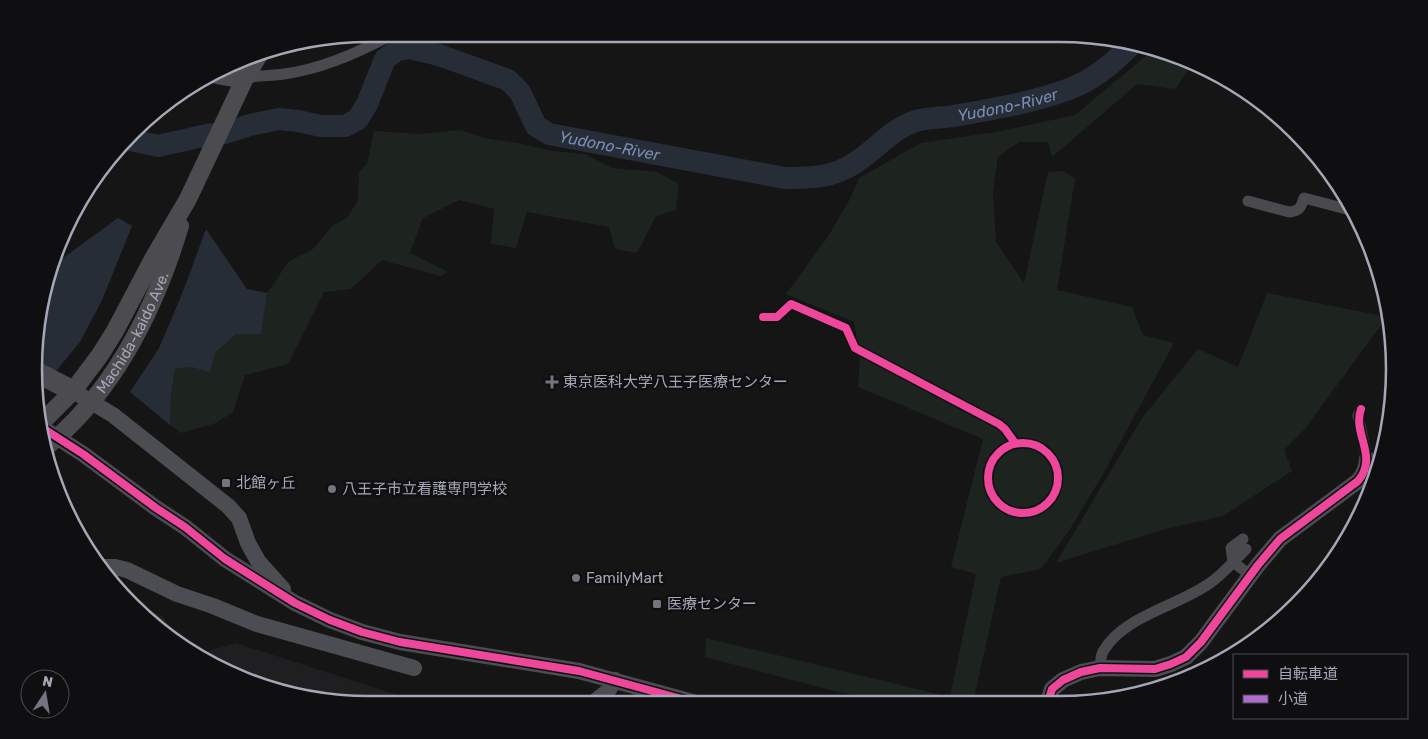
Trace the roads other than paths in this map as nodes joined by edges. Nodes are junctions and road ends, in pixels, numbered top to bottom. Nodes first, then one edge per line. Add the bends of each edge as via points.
1 (379, 42) edge
2 (254, 63) edge
3 (223, 77) edge
4 (246, 78) junction
5 (188, 200) junction
6 (1248, 201) dead end
7 (1343, 208) edge
8 (55, 382) edge
9 (92, 402) junction
10 (1361, 409) dead end
11 (45, 411) edge
12 (52, 442) edge
13 (1367, 458) joint
14 (1245, 544) dead end
15 (1233, 562) junction
16 (109, 567) edge
17 (1250, 575) junction
18 (295, 603) junction
19 (414, 668) dead end
20 (1100, 668) junction
21 (615, 680) junction
22 (603, 696) edge
23 (672, 696) edge
24 (1050, 696) edge

1 - 4 street via 347,57 316,66
2 - 4 main road
3 - 4 street
4 - 5 main road, Machida-kaido Ave.
5 - 8 main road, Machida-kaido Ave. via 100,355
5 - 9 main road, Machida-kaido Ave. via 168,266 140,328
6 - 7 street via 1289,212 1301,208 1304,198
8 - 9 street
8 - 11 main road, Machida-kaido Ave.
9 - 12 main road, Machida-kaido Ave.
9 - 18 street via 228,506 239,518 258,560
10 - 13 street via 1358,416
12 - 18 street
13 - 17 street via 1364,475 1358,481 1280,539
14 - 15 street
15 - 17 street
15 - 20 street via 1210,583 1119,632 1103,650
16 - 19 street via 126,570 177,594 257,624
17 - 20 street via 1201,642 1186,657 1155,669
18 - 21 street via 362,632 400,642 579,671
20 - 24 street via 1063,680 1052,689
21 - 22 street
21 - 23 street

